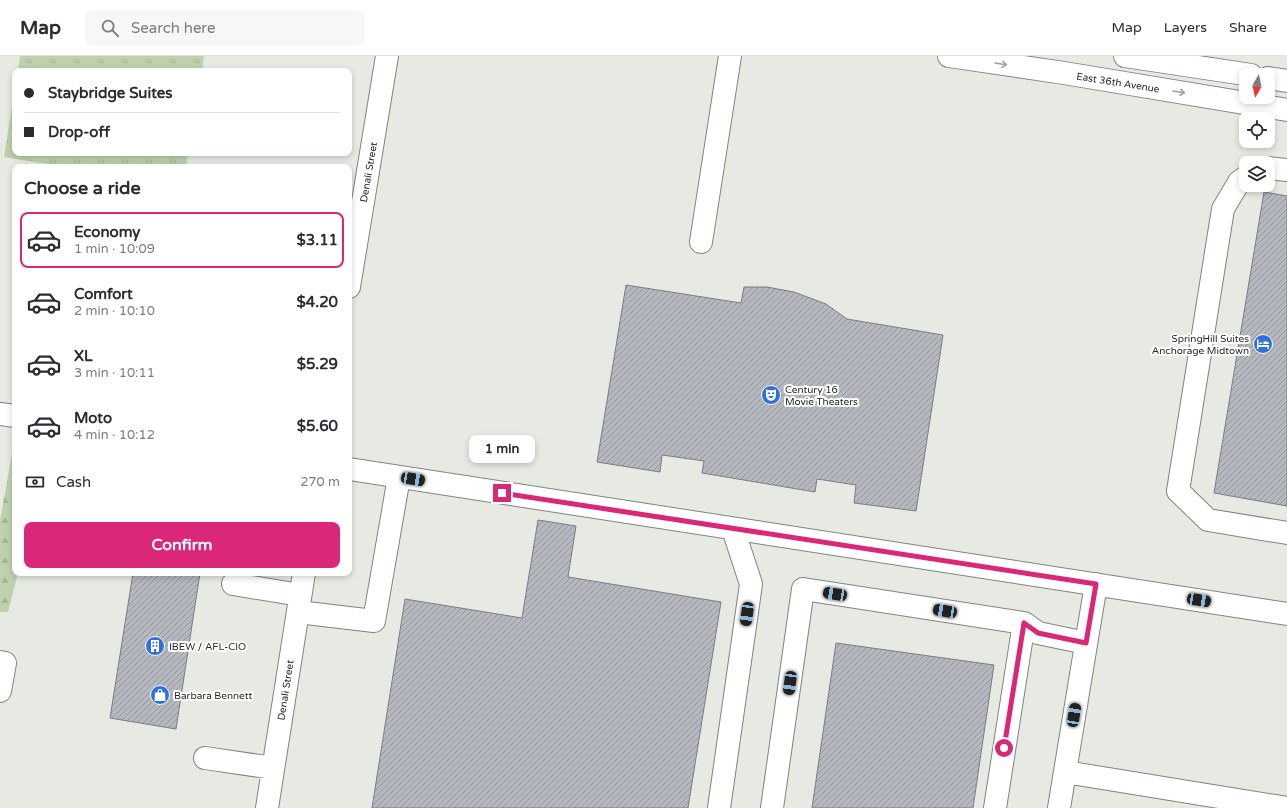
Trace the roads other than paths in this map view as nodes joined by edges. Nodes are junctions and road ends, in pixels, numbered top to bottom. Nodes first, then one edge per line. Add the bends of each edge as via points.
1 (387, 56) edge
2 (730, 56) edge
3 (949, 56) edge
4 (1125, 56) edge
5 (1032, 62) edge
6 (1239, 73) edge
7 (1275, 79) edge
8 (1287, 80) edge
9 (1287, 110) edge
10 (1275, 169) edge
11 (1287, 170) edge
12 (1239, 182) edge
13 (701, 242) dead end
14 (352, 269) edge
15 (352, 469) edge
16 (399, 477) junction
17 (734, 528) junction
18 (1287, 533) edge
19 (304, 576) edge
20 (233, 584) dead end
21 (1096, 584) junction
22 (299, 603) junction
23 (1287, 614) edge
24 (1024, 623) junction
25 (1086, 643) junction
26 (0, 662) edge
27 (0, 690) edge
28 (204, 758) dead end
29 (273, 768) junction
30 (1065, 772) junction
31 (267, 808) edge
32 (719, 808) edge
33 (772, 808) edge
34 (995, 808) edge
35 (1059, 808) edge
36 (1287, 808) edge

1 - 14 street, Denali Street
2 - 13 street
3 -> 5 street, East 36th Avenue
4 - 6 street
5 -> 9 street, East 36th Avenue
7 - 8 street
10 - 11 street
12 - 18 street via 1223,209 1178,490 1208,520
15 - 16 street
16 - 17 street
16 - 22 street via 374,621
17 - 21 street
17 - 32 street via 751,584
19 - 22 street, Denali Street
20 - 22 street
21 - 23 street
21 - 25 street
22 - 29 street, Denali Street
24 - 25 street via 1038,633
24 - 33 street via 803,589
24 - 34 street
25 - 30 street
26 - 27 street via 5,663
28 - 29 street
29 - 31 street, Denali Street
30 - 35 street
30 - 36 street

